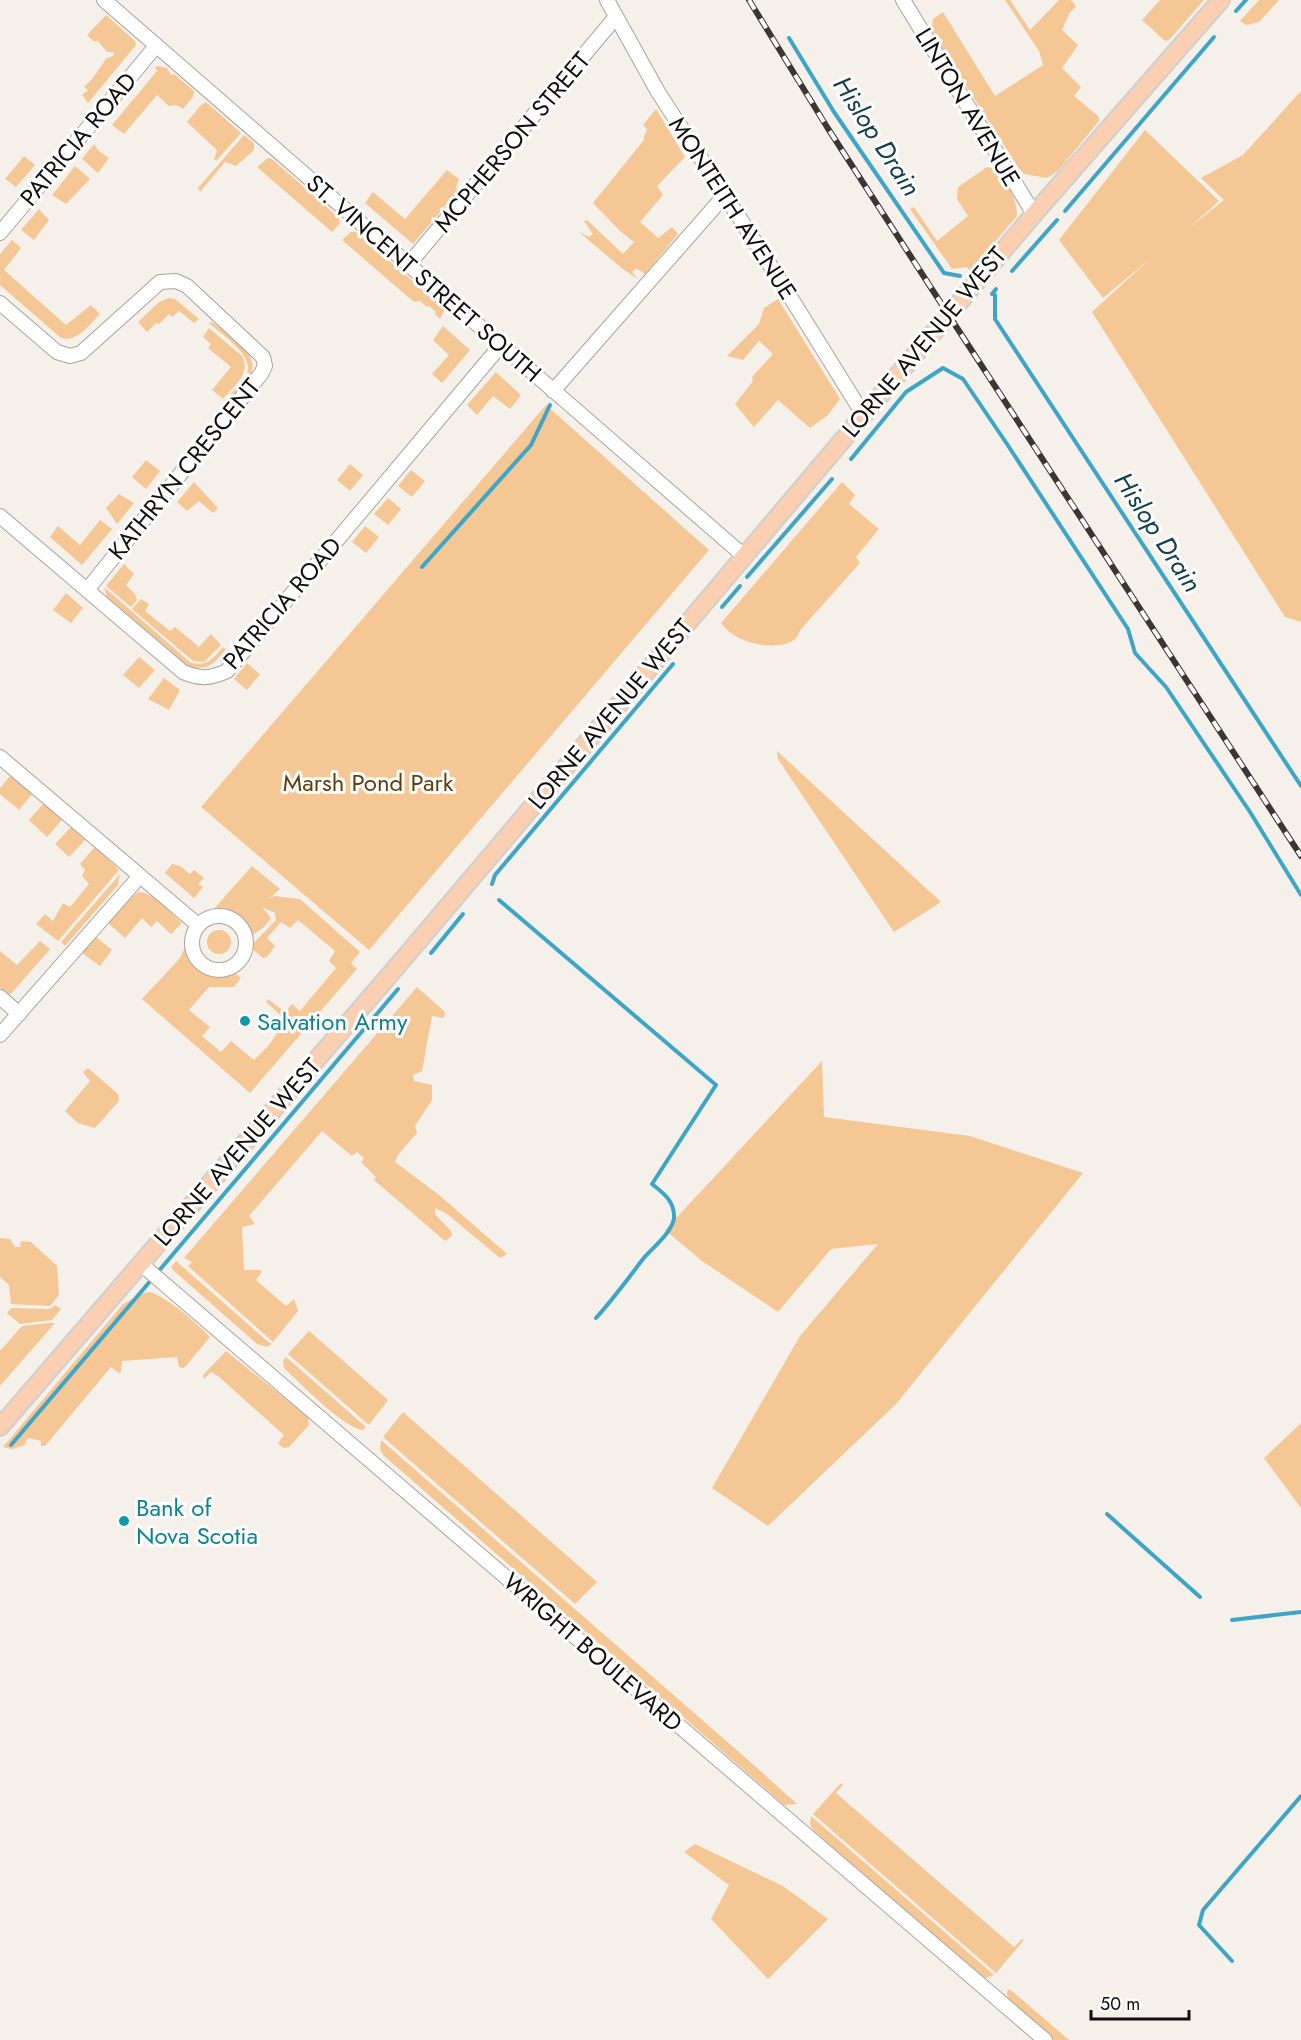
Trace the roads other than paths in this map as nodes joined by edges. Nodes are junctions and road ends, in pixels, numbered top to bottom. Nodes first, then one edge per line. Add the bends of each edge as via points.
1 (104, 0) edge
2 (607, 0) edge
3 (903, 0) edge
4 (1221, 0) edge
5 (615, 18) junction
6 (156, 46) junction
7 (725, 195) junction
8 (1034, 214) junction
9 (0, 233) edge
10 (408, 265) junction
11 (0, 303) edge
12 (501, 345) junction
13 (554, 391) junction
14 (863, 414) junction
15 (0, 516) edge
16 (744, 556) junction
17 (87, 590) junction
18 (0, 757) edge
19 (140, 876) junction
20 (198, 925) dead end
21 (0, 997) edge
22 (19, 1014) junction
23 (0, 1035) edge
24 (141, 1264) junction
25 (1, 1425) edge
26 (1045, 2040) edge

1 - 6 street, ST. VINCENT STREET SOUTH
2 - 5 street, MONTEITH AVENUE
3 - 8 street, LINTON AVENUE
4 - 8 main road, LORNE AVENUE WEST
5 - 7 street, MONTEITH AVENUE
5 - 10 street, MCPHERSON STREET
6 - 9 street, PATRICIA ROAD
6 - 10 street, ST. VINCENT STREET SOUTH
7 - 13 street
7 - 14 street, MONTEITH AVENUE
8 - 14 main road, LORNE AVENUE WEST
10 - 12 street, ST. VINCENT STREET SOUTH
11 - 17 street, KATHRYN CRESCENT via 57,352 70,356 81,353 160,282 176,281 187,286 263,357 265,366 261,374
12 - 13 street, ST. VINCENT STREET SOUTH
12 - 17 street, PATRICIA ROAD via 227,671 200,679 183,672
13 - 16 street, ST. VINCENT STREET SOUTH
14 - 16 main road, LORNE AVENUE WEST
15 - 17 street, PATRICIA ROAD
16 - 24 main road, LORNE AVENUE WEST
18 - 19 street
19 - 20 street
19 - 22 street
21 - 22 street
22 - 23 street
24 - 25 main road, LORNE AVENUE WEST
24 - 26 street, WRIGHT BOULEVARD

